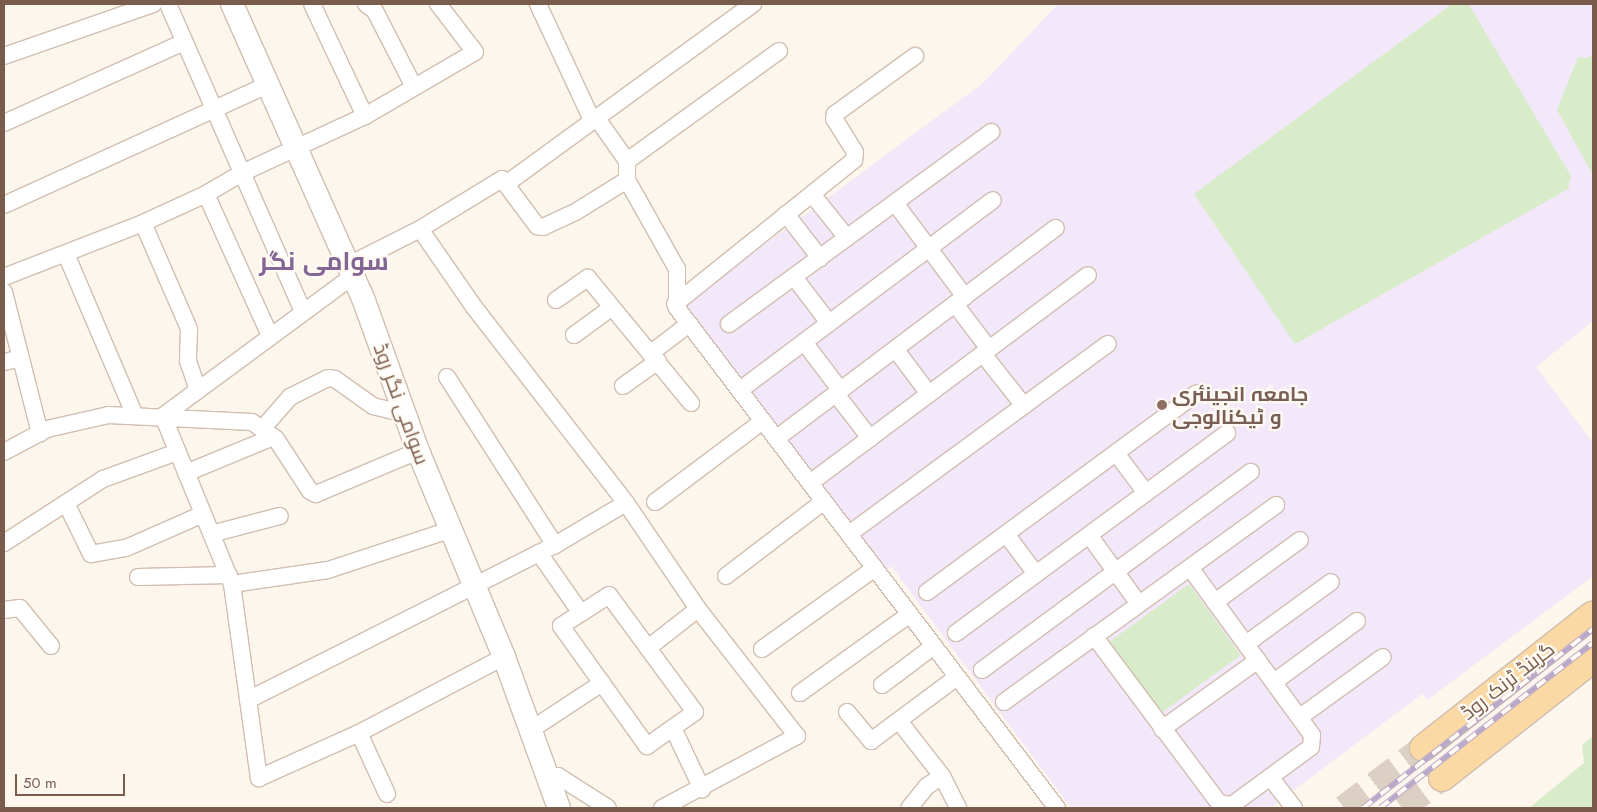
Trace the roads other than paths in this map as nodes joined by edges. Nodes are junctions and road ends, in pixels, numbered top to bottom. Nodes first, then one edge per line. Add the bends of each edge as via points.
1 (153, 4) edge
2 (168, 4) edge
3 (232, 4) edge
4 (312, 4) edge
5 (366, 4) edge
6 (438, 4) edge
7 (538, 4) edge
8 (753, 4) edge
9 (184, 42) junction
10 (779, 51) dead end
11 (4, 56) edge
12 (914, 56) dead end
13 (267, 85) junction
14 (414, 87) junction
15 (214, 109) junction
16 (365, 116) junction
17 (594, 118) junction
18 (4, 123) edge
19 (991, 132) dead end
20 (297, 146) junction
21 (627, 161) junction
22 (242, 173) junction
23 (627, 180) junction
24 (506, 184) junction
25 (206, 194) junction
26 (812, 194) junction
27 (994, 200) dead end
28 (895, 203) junction
29 (4, 205) edge
30 (786, 214) junction
31 (143, 223) junction
32 (1056, 228) dead end
33 (420, 229) junction
34 (847, 238) junction
35 (928, 248) junction
36 (66, 254) junction
37 (820, 258) junction
38 (351, 270) junction
39 (1088, 275) dead end
40 (4, 277) edge
41 (794, 277) junction
42 (4, 292) edge
43 (556, 300) dead end
44 (960, 301) junction
45 (675, 304) junction
46 (611, 308) junction
47 (303, 312) junction
48 (829, 323) junction
49 (689, 324) junction
50 (729, 324) dead end
51 (574, 335) dead end
52 (270, 336) junction
53 (804, 342) junction
54 (1108, 344) dead end
55 (896, 350) junction
56 (986, 352) junction
57 (654, 357) junction
58 (21, 358) junction
59 (4, 362) edge
60 (447, 377) dead end
61 (623, 386) dead end
62 (198, 390) junction
63 (740, 390) junction
64 (839, 392) junction
65 (1197, 393) dead end
66 (929, 394) junction
67 (691, 403) dead end
68 (1024, 406) junction
69 (404, 414) junction
70 (135, 416) junction
71 (162, 416) junction
72 (763, 421) junction
73 (40, 433) junction
74 (268, 433) junction
75 (1227, 433) dead end
76 (777, 438) junction
77 (870, 438) junction
78 (418, 451) junction
79 (4, 452) edge
80 (177, 452) junction
81 (1116, 453) junction
82 (1251, 472) dead end
83 (186, 473) junction
84 (810, 483) junction
85 (1146, 493) junction
86 (824, 501) junction
87 (66, 502) junction
88 (655, 502) dead end
89 (626, 503) junction
90 (1276, 505) dead end
91 (203, 514) junction
92 (280, 516) dead end
93 (450, 530) junction
94 (211, 534) junction
95 (849, 534) junction
96 (1006, 534) junction
97 (1089, 535) junction
98 (1300, 540) dead end
99 (4, 543) edge
100 (555, 545) junction
101 (539, 553) junction
102 (875, 568) junction
103 (1190, 568) junction
104 (1116, 572) junction
105 (1036, 574) junction
106 (726, 576) dead end
107 (138, 577) dead end
108 (230, 580) junction
109 (1331, 582) dead end
110 (472, 586) junction
111 (926, 592) dead end
112 (1215, 602) junction
113 (1139, 604) junction
114 (698, 609) junction
115 (4, 610) edge
116 (581, 613) junction
117 (910, 614) junction
118 (1593, 614) edge
119 (1357, 621) dead end
120 (956, 633) dead end
121 (1094, 636) junction
122 (1246, 644) junction
123 (51, 646) dead end
124 (934, 646) junction
125 (648, 648) junction
126 (762, 649) dead end
127 (504, 657) junction
128 (1383, 657) dead end
129 (1593, 659) edge
130 (1258, 660) junction
131 (982, 670) dead end
132 (957, 677) junction
133 (1274, 682) junction
134 (602, 683) junction
135 (882, 685) dead end
136 (800, 693) dead end
137 (248, 700) junction
138 (1004, 702) dead end
139 (847, 712) dead end
140 (1300, 717) junction
141 (899, 720) junction
142 (673, 728) junction
143 (532, 729) junction
144 (1162, 729) junction
145 (359, 733) junction
146 (1423, 748) tunnel mouth
147 (942, 776) junction
148 (549, 777) junction
149 (1270, 777) junction
150 (1442, 778) tunnel mouth
151 (702, 789) junction
152 (387, 794) dead end
153 (559, 808) edge
154 (608, 808) edge
155 (662, 808) edge
156 (909, 808) edge
157 (958, 808) edge
158 (1057, 808) edge
159 (1294, 808) edge

1 - 11 street
2 - 9 street
3 - 13 street, سوامی نگر روڈ
4 - 16 street
5 - 14 street via 375,11
6 - 14 street via 475,52
7 - 17 street
8 - 17 street
9 - 15 street
9 - 18 street
10 - 21 street
12 - 26 street via 836,114 834,119 856,156
13 - 15 street
13 - 20 street, سوامی نگر روڈ
14 - 16 street
15 - 22 street
15 - 29 street
16 - 20 street
17 - 21 street
17 - 24 street
19 - 28 street
20 - 22 street
20 - 38 street, سوامی نگر روڈ
21 - 23 street
22 - 25 street
22 - 47 street
23 - 24 street via 577,211 543,227 537,226
23 - 45 street via 677,269
24 - 33 street via 502,179 492,183
25 - 31 street
25 - 52 street
26 - 30 street
26 - 34 street
27 - 35 street
28 - 34 street
28 - 35 street
30 - 37 street
30 - 45 street
31 - 36 street
31 - 62 street via 189,329 188,361
32 - 44 street
33 - 38 street
33 - 89 street via 474,307
34 - 37 street
35 - 44 street
35 - 48 street
36 - 40 street
36 - 70 street
37 - 41 street
38 - 47 street
38 - 69 street, سوامی نگر روڈ
39 - 56 street
41 - 48 street
41 - 50 street
42 - 58 street
43 - 46 street via 588,278
44 - 55 street
44 - 56 street
45 - 49 street
46 - 51 street
46 - 57 street
47 - 52 street
48 - 53 street
49 - 57 street
49 - 63 street
52 - 62 street
53 - 63 street
53 - 64 street
54 - 68 street
55 - 64 street
55 - 66 street
56 - 66 street
56 - 68 street
57 - 61 street
57 - 67 street
58 - 59 street
58 - 73 street
60 - 100 street
62 - 71 street
63 - 72 street
64 - 76 street
64 - 77 street
65 - 81 street
66 - 77 street
68 - 95 street
69 - 74 street via 373,406 335,379 328,378 290,397
69 - 78 street, سوامی نگر روڈ
70 - 71 street
70 - 73 street via 108,414
71 - 74 street via 252,422
71 - 80 street
72 - 76 street
72 - 88 street
73 - 79 street
74 - 78 street via 310,491 316,494
74 - 83 street
75 - 85 street
76 - 84 street
77 - 84 street
78 - 93 street, سوامی نگر روڈ
80 - 83 street
80 - 87 street via 103,479
81 - 85 street
81 - 96 street
82 - 104 street
83 - 91 street
84 - 86 street
85 - 97 street
86 - 95 street
86 - 106 street
87 - 91 street via 91,554 126,548
87 - 99 street
89 - 100 street
89 - 114 street
90 - 103 street
91 - 94 street
92 - 94 street
93 - 108 street via 328,570
93 - 110 street, سوامی نگر روڈ
94 - 108 street
95 - 102 street
96 - 105 street
96 - 111 street
97 - 104 street
97 - 105 street
98 - 112 street
100 - 101 street
101 - 110 street
101 - 116 street
102 - 117 street
102 - 126 street
103 - 112 street
103 - 113 street
104 - 113 street
104 - 131 street
105 - 120 street
107 - 108 street
108 - 137 street
109 - 122 street
110 - 127 street, سوامی نگر روڈ
110 - 137 street
112 - 122 street
113 - 121 street
114 - 125 street
114 - 151 street via 797,736
115 - 123 street via 20,608
116 - 125 street via 609,594
116 - 134 street via 561,626
117 - 124 street
117 - 136 street
118 - 146 main road, گرینڈ ٹرنک روڈ
119 - 133 street
121 - 138 street
121 - 144 street
122 - 130 street
124 - 132 street
124 - 135 street
125 - 142 street via 695,712
127 - 143 street, سوامی نگر روڈ
127 - 145 street
128 - 140 street
129 - 150 main road, گرینڈ ٹرنک روڈ
130 - 133 street
130 - 144 street
132 - 141 street
132 - 158 street
133 - 140 street
134 - 142 street via 647,746
134 - 143 street
137 - 145 street via 259,778
139 - 141 street via 872,741
140 - 149 street via 1312,735 1311,747
141 - 147 street
142 - 151 street
143 - 148 street, سوامی نگر روڈ
144 - 149 street via 1219,803 1232,805
145 - 152 street
147 - 156 street via 927,786
147 - 157 street
148 - 153 street, سوامی نگر روڈ
148 - 154 street via 558,776
149 - 159 street
151 - 155 street

